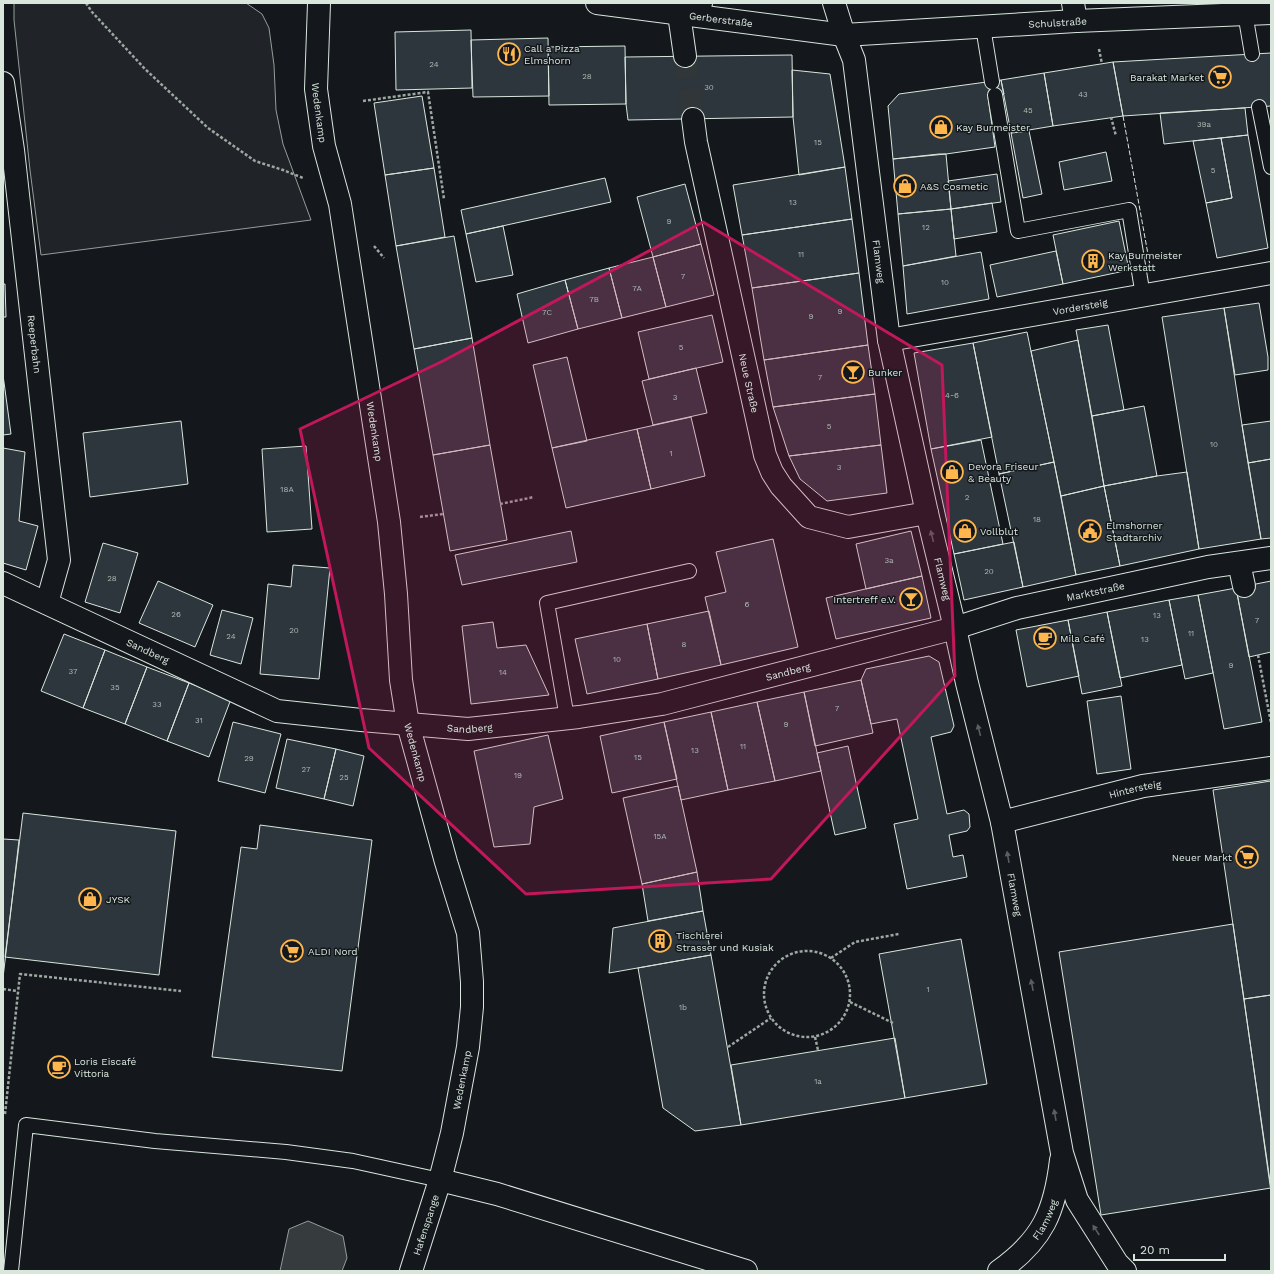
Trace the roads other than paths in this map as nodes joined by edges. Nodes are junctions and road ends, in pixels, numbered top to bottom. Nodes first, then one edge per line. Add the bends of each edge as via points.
1 (319, 3) edge
2 (597, 3) edge
3 (701, 3) edge
4 (834, 3) edge
5 (1074, 12) edge
6 (1245, 13) junction
7 (1271, 13) edge
8 (679, 14) junction
9 (983, 26) junction
10 (844, 35) junction
11 (1252, 54) dead end
12 (685, 56) tunnel mouth
13 (3, 83) edge
14 (1259, 107) dead end
15 (693, 119) tunnel mouth
16 (1271, 167) edge
17 (1271, 273) edge
18 (1143, 296) junction
19 (889, 340) junction
20 (927, 513) junction
21 (1271, 558) edge
22 (1239, 563) junction
23 (689, 571) dead end
24 (3, 583) edge
25 (1244, 586) dead end
26 (47, 603) junction
27 (955, 628) junction
28 (567, 718) junction
29 (408, 724) junction
30 (1271, 768) edge
31 (1002, 822) junction
32 (1062, 1153) junction
33 (440, 1180) junction
34 (11, 1271) edge
35 (410, 1271) edge
36 (746, 1271) edge
37 (999, 1271) edge
38 (1125, 1271) edge

1 - 29 street, Wedenkamp via 316,89 324,146 340,204 389,522 401,680
2 - 8 street, Gerberstraße
3 - 8 street
4 - 10 street, Flamweg
5 - 6 street, Schulstraße
5 - 9 street, Schulstraße
6 - 7 street, Schulstraße
6 - 11 lane
8 - 10 street, Gerberstraße
8 - 12 street
9 - 10 street, Schulstraße
9 - 18 lane via 1018,231 1129,210
10 - 19 street, Flamweg via 854,60
13 - 26 street, Reeperbahn via 13,150 59,560
14 - 16 lane
15 - 20 street, Neue Straße via 732,308 765,455 772,472 781,486 809,516 848,526
17 - 18 street, Vordersteig
18 - 19 street, Vordersteig
19 - 20 street, Flamweg
27 -> 20 street, Flamweg
21 - 22 street, Marktstraße
22 - 25 street
22 - 27 street, Marktstraße via 1017,608
23 - 28 lane via 547,603
24 - 26 street, Sandberg
26 - 29 street, Sandberg via 277,711
27 - 28 street, Sandberg via 662,704
31 -> 27 street, Flamweg
28 - 29 street, Sandberg via 468,729
29 - 33 street, Wedenkamp via 468,933 472,982 468,1047 452,1133
30 - 31 street, Hintersteig via 1143,786
32 -> 31 street, Flamweg
32 - 37 street, Flamweg via 1054,1202 1041,1230 1018,1257
38 -> 32 street, Flamweg via 1117,1263 1077,1200
33 - 34 lane via 346,1160 286,1152 156,1141 26,1125
33 - 35 street, Hafenspange
33 - 36 street via 497,1194

